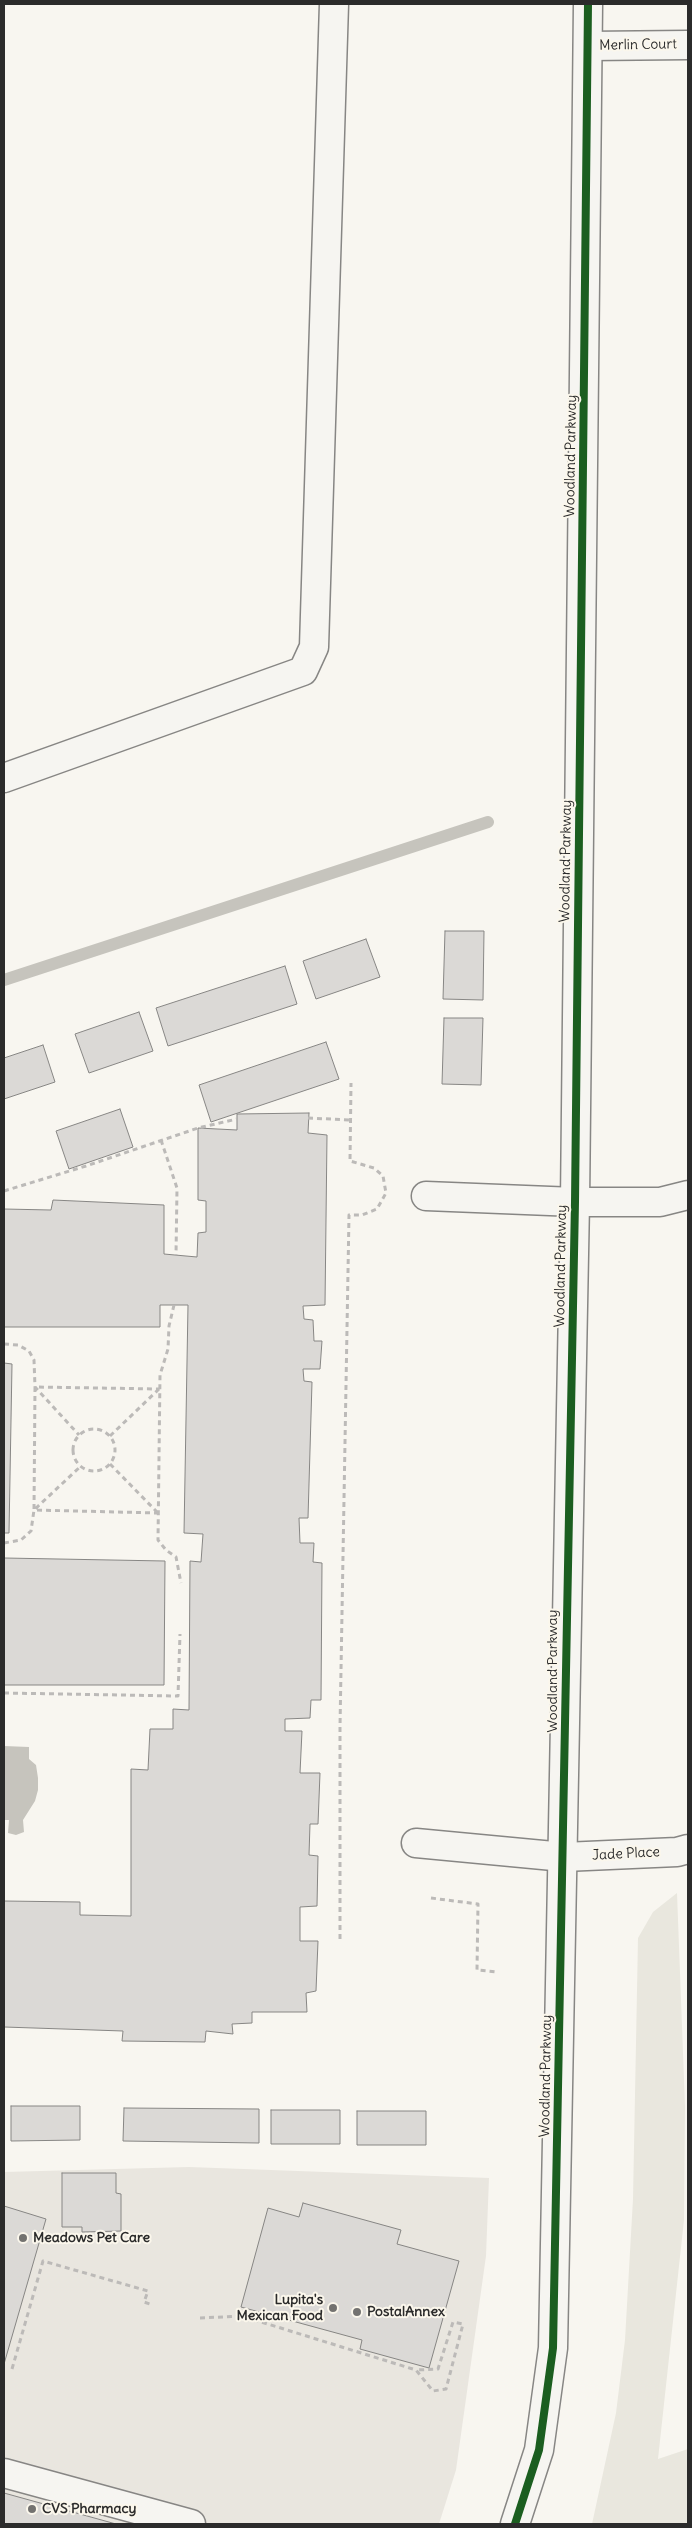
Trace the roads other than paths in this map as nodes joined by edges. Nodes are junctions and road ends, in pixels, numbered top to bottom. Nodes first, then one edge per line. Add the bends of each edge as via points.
1 (334, 4) edge
2 (588, 4) edge
3 (688, 45) edge
4 (588, 46) junction
5 (4, 778) edge
6 (688, 1195) edge
7 (426, 1196) dead end
8 (575, 1202) junction
9 (416, 1843) dead end
10 (688, 1849) edge
11 (564, 1857) junction
12 (4, 2473) edge
13 (190, 2524) edge
14 (515, 2524) edge

1 - 5 main road via 314,648 303,671
2 - 4 main road, Woodland Parkway
3 - 4 main road, Merlin Court
4 - 8 main road, Woodland Parkway
6 - 8 main road via 660,1202
7 - 8 main road
8 - 11 main road, Woodland Parkway
9 - 11 main road, Jade Place
10 - 11 main road, Jade Place
11 - 14 main road, Woodland Parkway via 553,2348 539,2450
12 - 13 main road

